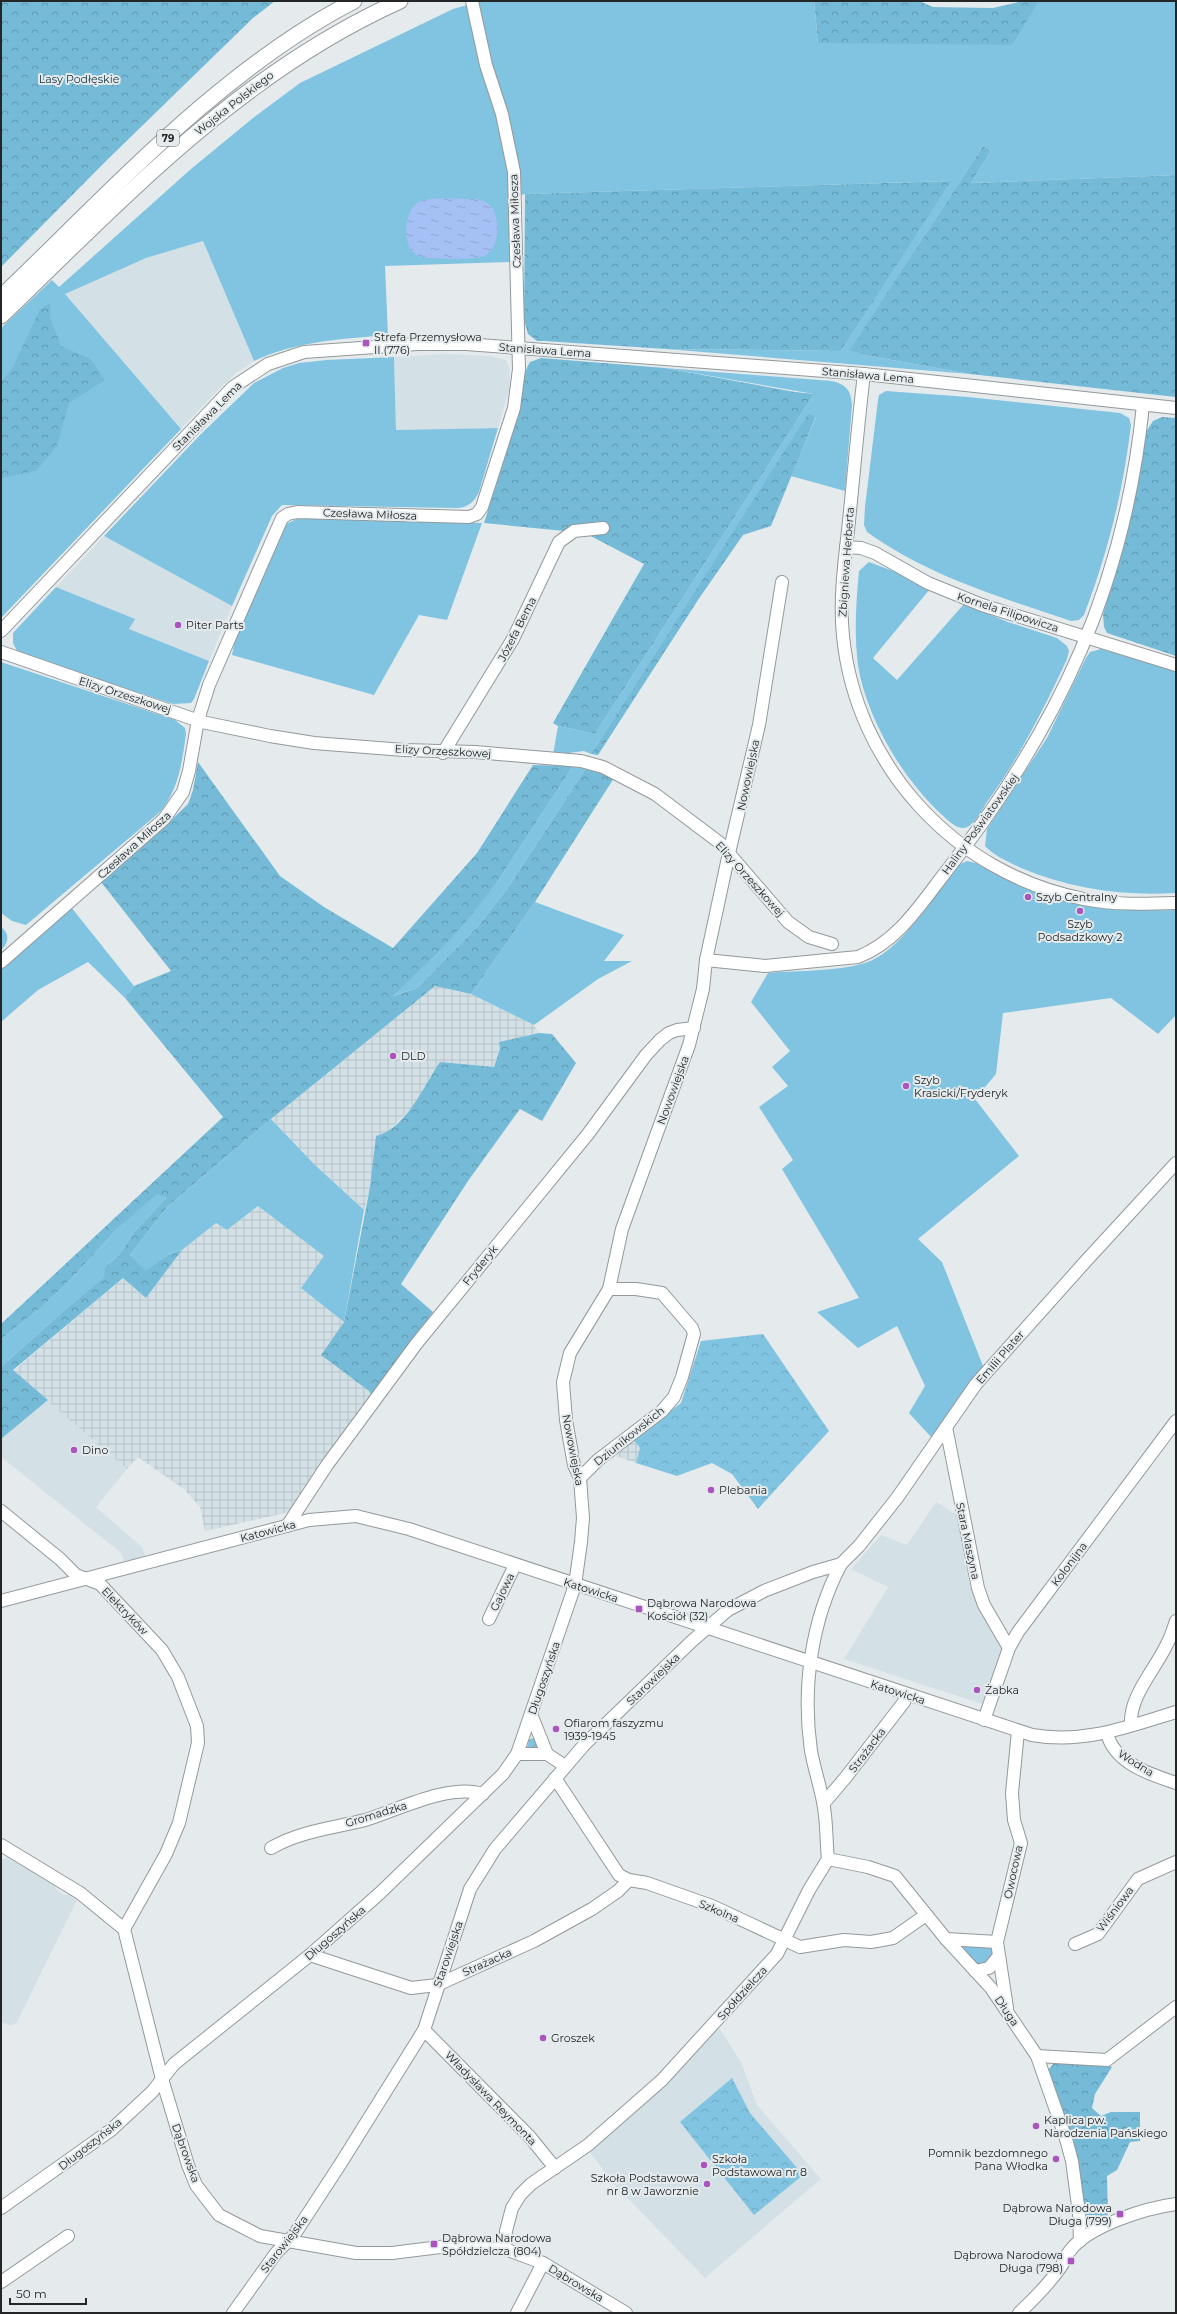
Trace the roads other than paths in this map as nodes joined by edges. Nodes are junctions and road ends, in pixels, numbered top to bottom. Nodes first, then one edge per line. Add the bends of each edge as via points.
1 (354, 1) edge
2 (400, 1) edge
3 (472, 1) edge
4 (1, 297) edge
5 (1, 316) edge
6 (518, 348) junction
7 (864, 374) junction
8 (1143, 405) junction
9 (1176, 408) edge
10 (603, 528) dead end
11 (846, 547) junction
12 (782, 582) dead end
13 (1, 631) edge
14 (1087, 638) junction
15 (1, 652) edge
16 (1176, 665) edge
17 (198, 720) junction
18 (443, 752) junction
19 (965, 848) junction
20 (729, 853) junction
21 (1176, 903) edge
22 (832, 944) dead end
23 (706, 960) junction
24 (1, 962) edge
25 (694, 1028) junction
26 (1176, 1163) edge
27 (608, 1289) junction
28 (1176, 1421) edge
29 (946, 1427) junction
30 (580, 1478) junction
31 (1, 1511) edge
32 (286, 1526) junction
33 (840, 1564) junction
34 (515, 1565) junction
35 (86, 1579) junction
36 (575, 1585) junction
37 (1, 1601) edge
38 (489, 1618) dead end
39 (1176, 1621) edge
40 (706, 1628) junction
41 (1009, 1648) junction
42 (810, 1663) junction
43 (907, 1695) junction
44 (1176, 1712) edge
45 (531, 1714) junction
46 (984, 1720) junction
47 (1131, 1725) junction
48 (1018, 1731) junction
49 (1107, 1732) junction
50 (517, 1754) junction
51 (547, 1754) junction
52 (565, 1766) junction
53 (555, 1778) junction
54 (1176, 1783) edge
55 (483, 1794) junction
56 (824, 1803) junction
57 (1, 1845) edge
58 (271, 1848) dead end
59 (828, 1859) junction
60 (1176, 1862) edge
61 (629, 1880) junction
62 (926, 1915) junction
63 (124, 1928) junction
64 (784, 1938) junction
65 (946, 1939) junction
66 (997, 1942) junction
67 (1075, 1944) dead end
68 (310, 1955) junction
69 (998, 1957) junction
70 (975, 1971) junction
71 (437, 1984) junction
72 (1176, 2007) edge
73 (1008, 2013) junction
74 (424, 2030) junction
75 (1037, 2056) junction
76 (162, 2079) junction
77 (555, 2168) junction
78 (1176, 2204) edge
79 (1, 2208) edge
80 (68, 2236) dead end
81 (1080, 2241) junction
82 (286, 2242) junction
83 (505, 2249) junction
84 (543, 2263) junction
85 (1, 2282) edge
86 (232, 2313) edge
87 (517, 2313) edge
88 (626, 2313) edge
89 (1019, 2313) edge

1 - 4 main road, Wojska Polskiego / 79 via 281,44 229,84 149,155
2 - 5 main road, Wojska Polskiego / 79 via 338,32 258,82 176,148
3 - 6 street, Czesława Miłosza via 486,65 506,129 514,172
6 - 7 street, Stanisława Lema
6 - 13 street, Stanisława Lema via 435,343 329,350 292,355 262,367 224,397
6 - 17 street, Czesława Miłosza via 518,381 514,408 486,496 477,514 460,517 297,512 285,515 277,526 205,697
7 - 8 street, Stanisława Lema
7 - 11 street, Zbigniewa Herberta
8 - 9 street, Stanisława Lema
8 - 14 street, Haliny Poświatowskiej via 1127,507 1111,569
10 - 18 street, Józefa Bema via 574,531 559,542 513,639
11 - 14 street, Kornela Filipowicza via 875,552 928,583 972,602
11 - 19 street, Zbigniewa Herberta via 842,591 843,634 850,677 863,717 881,754 905,790 933,821
12 - 20 street, Nowowiejska via 759,725
14 - 16 street, Kornela Filipowicza
14 - 19 street, Haliny Poświatowskiej via 1063,691 1030,753
15 - 17 street, Elizy Orzeszkowej
17 - 18 street, Elizy Orzeszkowej via 222,727 314,743
17 - 24 street, Czesława Miłosza via 187,782 172,811
18 - 20 street, Elizy Orzeszkowej via 475,752 581,761 603,767 655,794 720,843
19 - 21 street, Zbigniewa Herberta via 1015,876 1071,896 1123,903
19 - 23 street, Haliny Poświatowskiej via 904,926 872,952 842,960 777,965 752,966
20 - 22 street, Elizy Orzeszkowej via 788,922 809,937
20 - 23 street, Nowowiejska
23 - 25 street, Nowowiejska via 703,989
25 - 27 street, Nowowiejska via 622,1229
25 - 32 street, Fryderyk via 669,1033 646,1055 588,1134 417,1343 327,1465
26 - 29 street, Emilii Plater via 996,1361 976,1384
27 - 30 street, Nowowiejska via 570,1353 563,1382 566,1420 574,1465
27 - 30 street, Dziunikowskich via 636,1289 662,1293 692,1328 694,1334 674,1397 662,1411 598,1460
28 - 41 street, Kolonijna via 1018,1632
29 - 33 street, Emilii Plater via 897,1498
29 - 41 street, Stara Maszyna via 978,1588 984,1605
30 - 36 street, Nowowiejska via 583,1518
31 - 35 street, Elektryków via 76,1575
32 - 34 street, Katowicka via 332,1517 356,1516 409,1529
32 - 35 street, Katowicka
33 - 40 street, Emilii Plater via 764,1591 728,1610
33 - 42 street, Emilii Plater via 819,1616
34 - 36 street, Katowicka
34 - 38 street, Gajowa
35 - 37 street, Katowicka
35 - 63 street, Elektryków via 100,1584 162,1650 178,1677 197,1726 198,1743 179,1823 166,1854
36 - 40 street, Katowicka
36 - 45 street, Długoszyńska
39 - 47 street via 1167,1645 1139,1694 1131,1716
40 - 42 street, Katowicka
40 - 52 street, Starowiejska
41 - 46 street, Kolonijna
42 - 43 street, Katowicka
42 - 56 street via 808,1708 812,1751
43 - 46 street, Katowicka
43 - 56 street, Strażacka via 861,1759
44 - 47 street, Katowicka
45 - 50 street, Długoszyńska
45 - 51 street
46 - 48 street, Katowicka
47 - 49 street, Katowicka
48 - 49 street, Katowicka via 1046,1738 1083,1738
48 - 66 street, Owocowa via 1012,1793 1014,1820 1021,1843
49 - 54 street, Wodna via 1112,1748 1120,1756 1155,1776
50 - 51 street
50 - 55 street, Długoszyńska via 503,1774
51 - 52 street
52 - 53 street, Starowiejska
53 - 61 street, Szkolna via 619,1875
53 - 71 street, Starowiejska via 495,1849 470,1889
55 - 58 street, Gromadzka via 464,1790 425,1799 366,1819 290,1838
55 - 68 street, Długoszyńska via 380,1893
56 - 59 street
57 - 63 street via 80,1893
59 - 62 street, Długa via 868,1867 895,1876
59 - 64 street, Spółdzielcza
60 - 67 street, Wiśniowa via 1138,1879 1098,1934
61 - 64 street, Szkolna via 647,1883 712,1906
61 - 71 street, Strażacka via 592,1909 540,1937
62 - 64 street, Szkolna via 893,1938 871,1942 844,1940 800,1947
62 - 65 street, Długa
63 - 76 street, Dąbrowska
64 - 77 street, Spółdzielcza via 777,1954 662,2080 588,2145
65 - 66 street
65 - 70 street, Długa
66 - 69 street, Owocowa
68 - 71 street, Strażacka via 411,1988
68 - 76 street, Długoszyńska via 174,2064
69 - 70 street via 989,1968
69 - 73 street, Owocowa
70 - 73 street, Długa via 991,1988
71 - 74 street, Starowiejska
72 - 75 street via 1107,2060
73 - 75 street, Długa
74 - 77 street, Władysława Reymonta via 530,2137
74 - 82 street, Starowiejska via 341,2163 294,2235
75 - 81 street, Długa via 1072,2161
76 - 79 street, Długoszyńska via 152,2092 111,2130
76 - 82 street, Dąbrowska via 188,2165 196,2185 208,2203 219,2215 236,2225 260,2236
77 - 83 street, Spółdzielcza via 520,2195 512,2208 506,2231
78 - 81 street via 1118,2220
80 - 85 street
81 - 89 street via 1069,2252 1044,2289
82 - 83 street, Dąbrowska via 356,2253 392,2253 448,2246
82 - 86 street, Starowiejska
83 - 84 street, Dąbrowska
84 - 87 street
84 - 88 street, Dąbrowska

